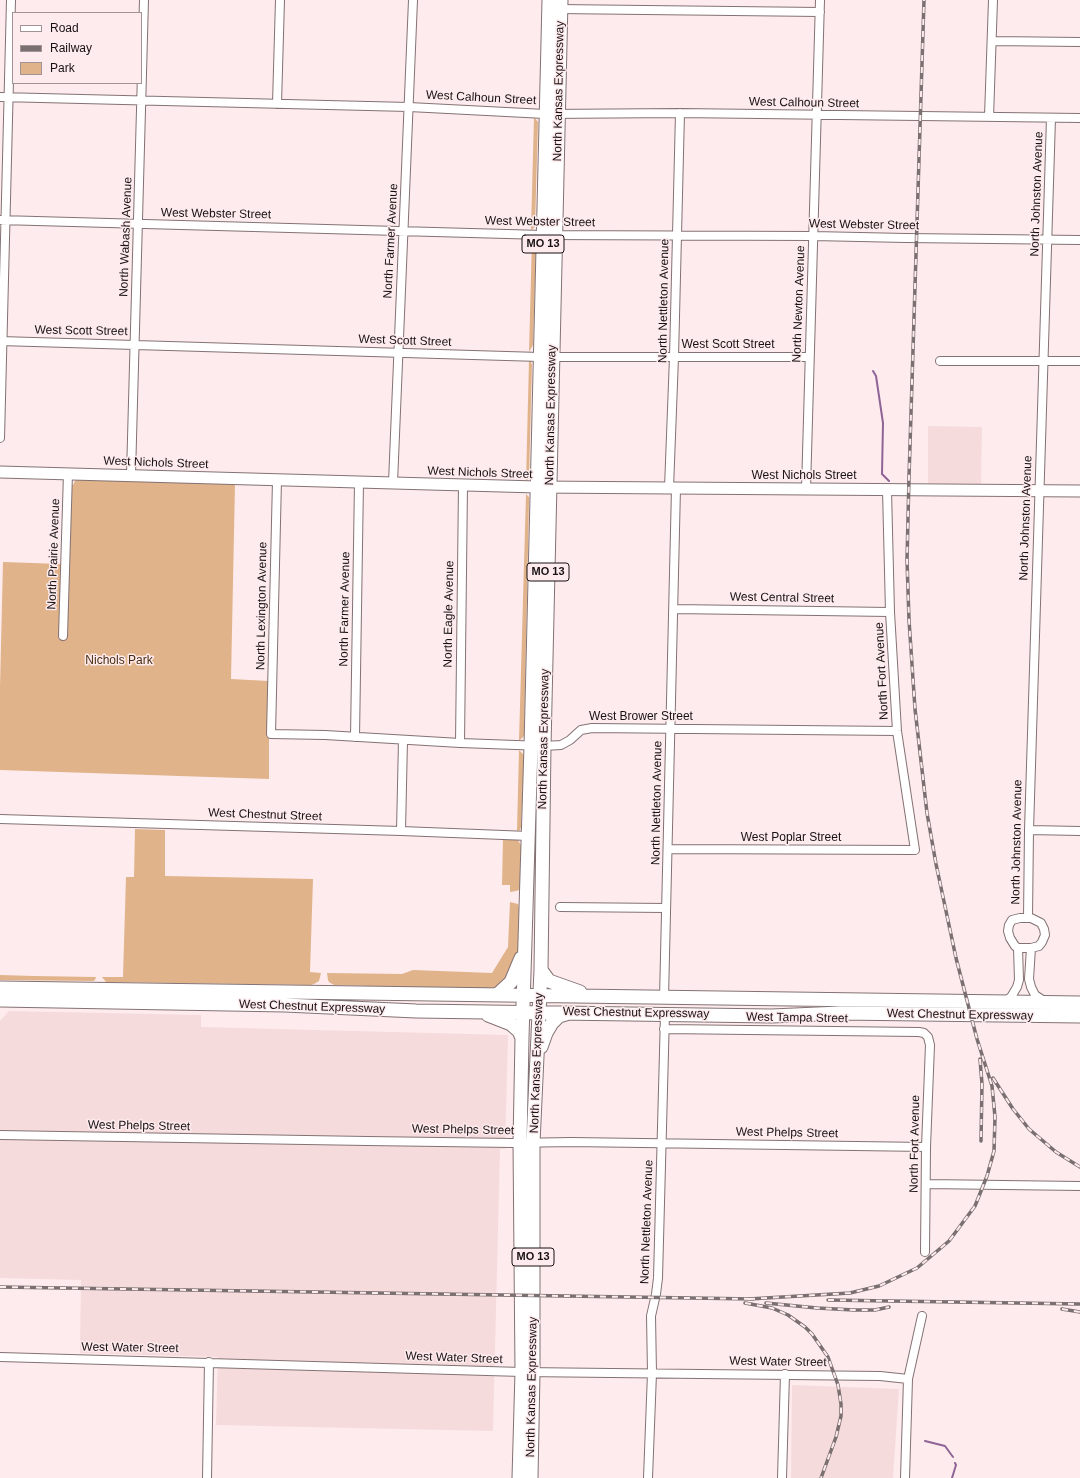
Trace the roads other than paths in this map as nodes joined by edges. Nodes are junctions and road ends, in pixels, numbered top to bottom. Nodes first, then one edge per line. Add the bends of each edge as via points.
1 (11, 0) edge
2 (144, 0) edge
3 (280, 0) edge
4 (413, 0) edge
5 (820, 0) edge
6 (993, 0) edge
7 (555, 4) edge
8 (820, 12) junction
9 (992, 41) junction
10 (1080, 42) edge
11 (4, 97) edge
12 (142, 101) junction
13 (276, 104) junction
14 (409, 107) junction
15 (680, 113) junction
16 (552, 114) junction
17 (816, 115) junction
18 (989, 117) junction
19 (1051, 118) junction
20 (1080, 118) edge
21 (3, 220) edge
22 (139, 224) junction
23 (403, 230) junction
24 (549, 235) junction
25 (677, 235) junction
26 (813, 236) junction
27 (1048, 239) junction
28 (1080, 240) edge
29 (1, 341) edge
30 (136, 344) junction
31 (398, 352) junction
32 (546, 357) junction
33 (674, 357) junction
34 (809, 357) junction
35 (1042, 360) junction
36 (940, 361) dead end
37 (1080, 361) edge
38 (0, 438) edge
39 (0, 472) edge
40 (68, 473) junction
41 (131, 475) junction
42 (277, 480) junction
43 (359, 482) junction
44 (393, 483) junction
45 (463, 485) junction
46 (543, 488) junction
47 (672, 488) junction
48 (806, 489) junction
49 (887, 490) junction
50 (1039, 490) junction
51 (1080, 491) edge
52 (674, 609) junction
53 (890, 612) junction
54 (63, 636) dead end
55 (671, 729) junction
56 (897, 731) junction
57 (271, 734) joint
58 (355, 737) junction
59 (403, 740) junction
60 (460, 744) junction
61 (538, 746) junction
62 (0, 819) edge
63 (1029, 830) junction
64 (401, 831) junction
65 (1080, 831) edge
66 (529, 836) junction
67 (668, 849) junction
68 (915, 850) joint
69 (560, 907) dead end
70 (666, 908) junction
71 (1028, 918) junction
72 (525, 945) junction
73 (1018, 948) junction
74 (1031, 948) junction
75 (541, 970) junction
76 (0, 988) edge
77 (493, 995) junction
78 (524, 996) junction
79 (540, 996) junction
80 (595, 997) junction
81 (664, 998) junction
82 (0, 1000) edge
83 (1003, 1003) junction
84 (1049, 1003) junction
85 (1080, 1004) edge
86 (478, 1011) junction
87 (523, 1011) junction
88 (539, 1012) junction
89 (575, 1012) junction
90 (664, 1014) junction
91 (1080, 1016) edge
92 (664, 1029) junction
93 (928, 1037) joint
94 (522, 1038) junction
95 (536, 1066) junction
96 (0, 1135) edge
97 (527, 1143) junction
98 (661, 1143) junction
99 (926, 1147) junction
100 (926, 1184) junction
101 (1080, 1186) edge
102 (925, 1252) dead end
103 (922, 1316) dead end
104 (0, 1356) edge
105 (209, 1362) junction
106 (527, 1372) junction
107 (652, 1373) junction
108 (785, 1374) junction
109 (908, 1379) junction
110 (207, 1478) edge
111 (519, 1478) edge
112 (531, 1478) edge
113 (648, 1478) edge
114 (782, 1478) edge
115 (905, 1478) edge

1 - 11 street
2 - 12 street, North Wabash Avenue
3 - 13 street
4 - 14 street, North Farmer Avenue
5 - 8 street, North Newton Avenue
6 - 9 street
7 - 8 street
7 - 16 main road, North Kansas Expressway / MO 13
8 - 17 street, North Newton Avenue
9 - 10 street
9 - 18 street
11 - 12 street, West Calhoun Street
11 - 21 street
12 - 13 street, West Calhoun Street
12 - 22 street, North Wabash Avenue
13 - 14 street, West Calhoun Street
14 - 16 street, West Calhoun Street
14 - 23 street, North Farmer Avenue
15 - 16 street, West Calhoun Street
15 - 17 street, West Calhoun Street
15 - 25 street, North Nettleton Avenue
16 - 24 main road, North Kansas Expressway / MO 13
17 - 18 street, West Calhoun Street
17 - 26 street, North Newton Avenue
18 - 19 street, West Calhoun Street
19 - 20 street, West Calhoun Street
19 - 27 street, North Johnston Avenue
21 - 22 street, West Webster Street
21 - 29 street
22 - 23 street, West Webster Street
22 - 30 street, North Wabash Avenue
23 - 24 street, West Webster Street
23 - 31 street, North Farmer Avenue
24 - 25 street, West Webster Street
24 - 32 main road, North Kansas Expressway / MO 13
25 - 26 street, West Webster Street
25 - 33 street, North Nettleton Avenue
26 - 27 street, West Webster Street
26 - 34 street, North Newton Avenue
27 - 28 street, West Webster Street
27 - 35 street, North Johnston Avenue
29 - 30 street, West Scott Street
29 - 38 street
30 - 31 street, West Scott Street
30 - 41 street, North Wabash Avenue
31 - 32 street, West Scott Street
31 - 44 street, North Farmer Avenue
32 - 33 street, West Scott Street
32 - 46 main road, North Kansas Expressway / MO 13
33 - 34 street, West Scott Street
33 - 47 street, North Nettleton Avenue
34 - 48 street, North Newton Avenue
35 - 36 street
35 - 37 street
35 - 50 street, North Johnston Avenue
39 - 40 street, West Nichols Street
40 - 41 street, West Nichols Street
40 - 54 street, North Prairie Avenue
41 - 42 street, West Nichols Street
42 - 43 street, West Nichols Street
42 - 57 street, North Lexington Avenue
43 - 44 street, West Nichols Street
43 - 58 street, North Farmer Avenue
44 - 45 street, West Nichols Street
45 - 46 street, West Nichols Street
45 - 60 street, North Eagle Avenue
46 - 47 street, West Nichols Street
46 - 61 main road, North Kansas Expressway / MO 13
47 - 48 street, West Nichols Street
47 - 52 street, North Nettleton Avenue
48 - 49 street, West Nichols Street
49 - 50 street, West Nichols Street
49 - 53 street, North Fort Avenue
50 - 51 street, West Nichols Street
50 - 63 street, North Johnston Avenue
52 - 53 street, West Central Street
52 - 55 street, North Nettleton Avenue
53 - 56 street, North Fort Avenue
55 - 56 street, West Brower Street
55 - 61 street, West Brower Street via 589,728 581,730 561,745
55 - 67 street, North Nettleton Avenue
56 - 68 street, North Fort Avenue
57 - 58 street, West Brower Street
58 - 59 street, West Brower Street
59 - 60 street, West Brower Street
59 - 64 street
60 - 61 street, West Brower Street
61 - 66 main road, North Kansas Expressway / MO 13
61 - 75 main road, North Kansas Expressway / MO 13
62 - 64 street, West Chestnut Street
63 - 65 street
63 - 71 street, North Johnston Avenue
64 - 66 street, West Chestnut Street
66 - 72 main road, North Kansas Expressway / MO 13
67 - 68 street, West Poplar Street
67 - 70 street, North Nettleton Avenue
69 - 70 street
70 - 81 street, North Nettleton Avenue
71 - 73 street, North Johnston Avenue via 1012,920 1009,925 1010,938
71 - 74 street, North Johnston Avenue via 1041,923 1045,935 1039,946
72 - 77 main road via 519,968 511,982 498,994
72 - 78 main road, North Kansas Expressway / MO 13
73 - 74 street
73 - 83 street via 1017,987 1011,997
74 - 84 street via 1031,988 1035,995
75 - 79 main road, North Kansas Expressway / MO 13
75 - 80 main road via 549,981 556,985
76 - 77 main road, West Chestnut Expressway
77 - 78 main road, West Chestnut Expressway
78 - 79 main road, West Chestnut Expressway
78 - 87 main road, North Kansas Expressway / MO 13
79 - 80 main road, West Chestnut Expressway
79 - 88 main road, North Kansas Expressway / MO 13
80 - 81 main road, West Chestnut Expressway
81 - 83 main road, West Chestnut Expressway
82 - 86 main road, West Chestnut Expressway
83 - 84 main road, West Chestnut Expressway
84 - 85 main road, West Chestnut Expressway
86 - 87 main road, West Chestnut Expressway
86 - 94 main road via 511,1024
87 - 88 main road, West Chestnut Expressway
87 - 94 main road, North Kansas Expressway / MO 13
88 - 89 main road, West Chestnut Expressway
88 - 95 main road, North Kansas Expressway / MO 13
89 - 90 main road, West Chestnut Expressway
89 - 95 main road via 559,1016 552,1023 546,1033
90 - 91 main road, West Chestnut Expressway
90 - 92 street, North Nettleton Avenue
92 - 93 street, West Tampa Street via 919,1032
92 - 98 street, North Nettleton Avenue
93 - 99 street, North Fort Avenue via 930,1045
94 - 97 main road, North Kansas Expressway / MO 13
95 - 97 main road, North Kansas Expressway / MO 13
96 - 97 street, West Phelps Street
97 - 98 street, West Phelps Street
97 - 106 main road, North Kansas Expressway / MO 13
98 - 99 street, West Phelps Street
98 - 107 street, North Nettleton Avenue via 658,1278 651,1316
99 - 100 street, North Fort Avenue
100 - 101 street
100 - 102 street, North Fort Avenue
103 - 109 street
104 - 105 street, West Water Street
105 - 106 street, West Water Street
105 - 110 street
106 - 107 street, West Water Street
106 - 111 main road, North Kansas Expressway / MO 13
106 - 112 main road, North Kansas Expressway / MO 13
107 - 108 street, West Water Street
107 - 113 street, North Nettleton Avenue
108 - 109 street, West Water Street
108 - 114 street
109 - 115 street

